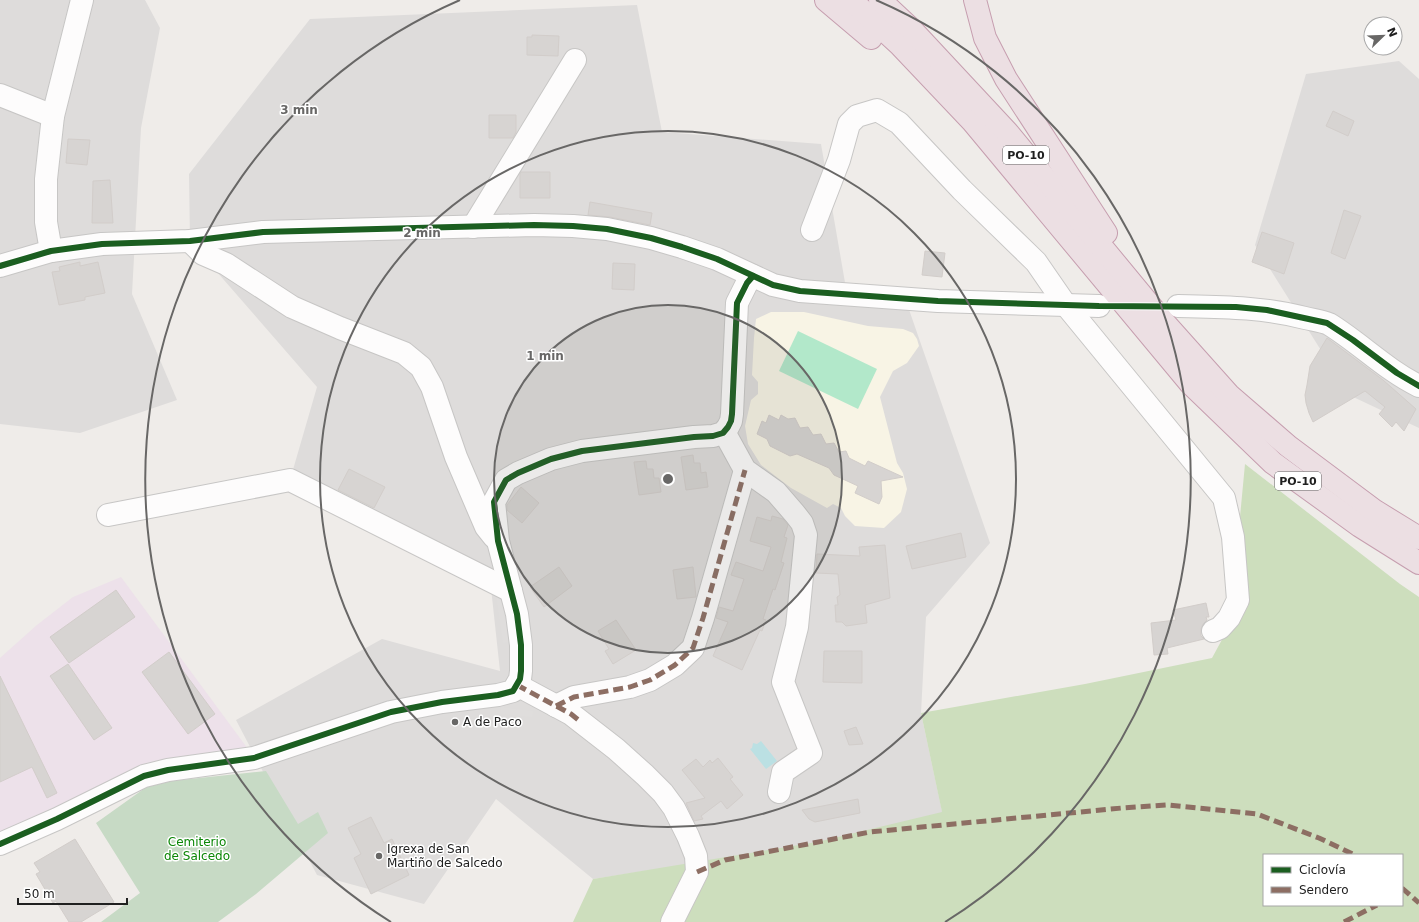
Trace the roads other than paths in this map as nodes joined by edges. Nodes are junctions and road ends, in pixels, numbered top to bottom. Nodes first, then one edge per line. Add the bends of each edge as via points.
1 (82, 0) edge
2 (826, 0) edge
3 (852, 0) edge
4 (880, 0) edge
5 (975, 0) edge
6 (575, 60) dead end
7 (0, 95) edge
8 (53, 116) junction
9 (473, 227) junction
10 (812, 230) dead end
11 (190, 241) junction
12 (51, 251) junction
13 (1090, 262) junction
14 (0, 266) edge
15 (752, 276) junction
16 (1065, 304) junction
17 (1099, 306) dead end
18 (1170, 313) junction
19 (1419, 386) edge
20 (723, 433) junction
21 (745, 470) junction
22 (108, 515) dead end
23 (1419, 538) edge
24 (498, 541) junction
25 (1419, 564) edge
26 (511, 591) junction
27 (1213, 631) dead end
28 (517, 685) junction
29 (556, 706) junction
30 (779, 792) dead end
31 (0, 844) edge
32 (672, 922) edge

1 - 8 street
2 - 13 highway via 865,32 940,106
3 - 13 highway, PO-10 via 900,45 973,122
4 - 18 highway, PO-10 via 911,29 1007,132
5 - 18 highway via 985,38 1006,80
6 - 9 street
7 - 8 street
8 - 12 street via 46,179 46,222
9 - 11 street via 264,232
9 - 15 street via 534,225 608,229 682,247 717,259
10 - 16 street via 839,160 849,124 857,116 877,110 899,123 962,190 1036,262
11 - 12 street via 102,244
11 - 24 street via 203,254 226,264 292,307 404,354 421,368 432,387 456,457 486,527
12 - 14 street
13 - 25 highway, PO-10 via 1190,382 1273,462 1360,526
15 - 16 street via 773,285 800,291 938,301
15 - 20 street via 737,303 732,414 731,421
16 - 17 street
16 - 27 street via 1224,498 1233,537 1238,600 1229,618 1220,628
18 - 19 street via 1236,307 1267,310 1327,324
18 - 23 highway, PO-10 via 1229,395 1282,441 1375,511
20 - 21 street
20 - 24 street via 582,451 550,459 518,473 506,480 494,502
21 - 29 street via 693,648 675,665 650,680 630,687 574,697
21 - 30 street via 776,492 802,523 806,536 797,627 783,682 811,753 783,772
22 - 26 street via 290,480
24 - 26 street
26 - 28 street via 518,614 522,645 521,671
28 - 29 street
28 - 31 street via 512,690 498,695 391,712 254,758 168,770 144,776
29 - 32 street via 571,714 616,749 663,793 674,808 696,856 697,872

